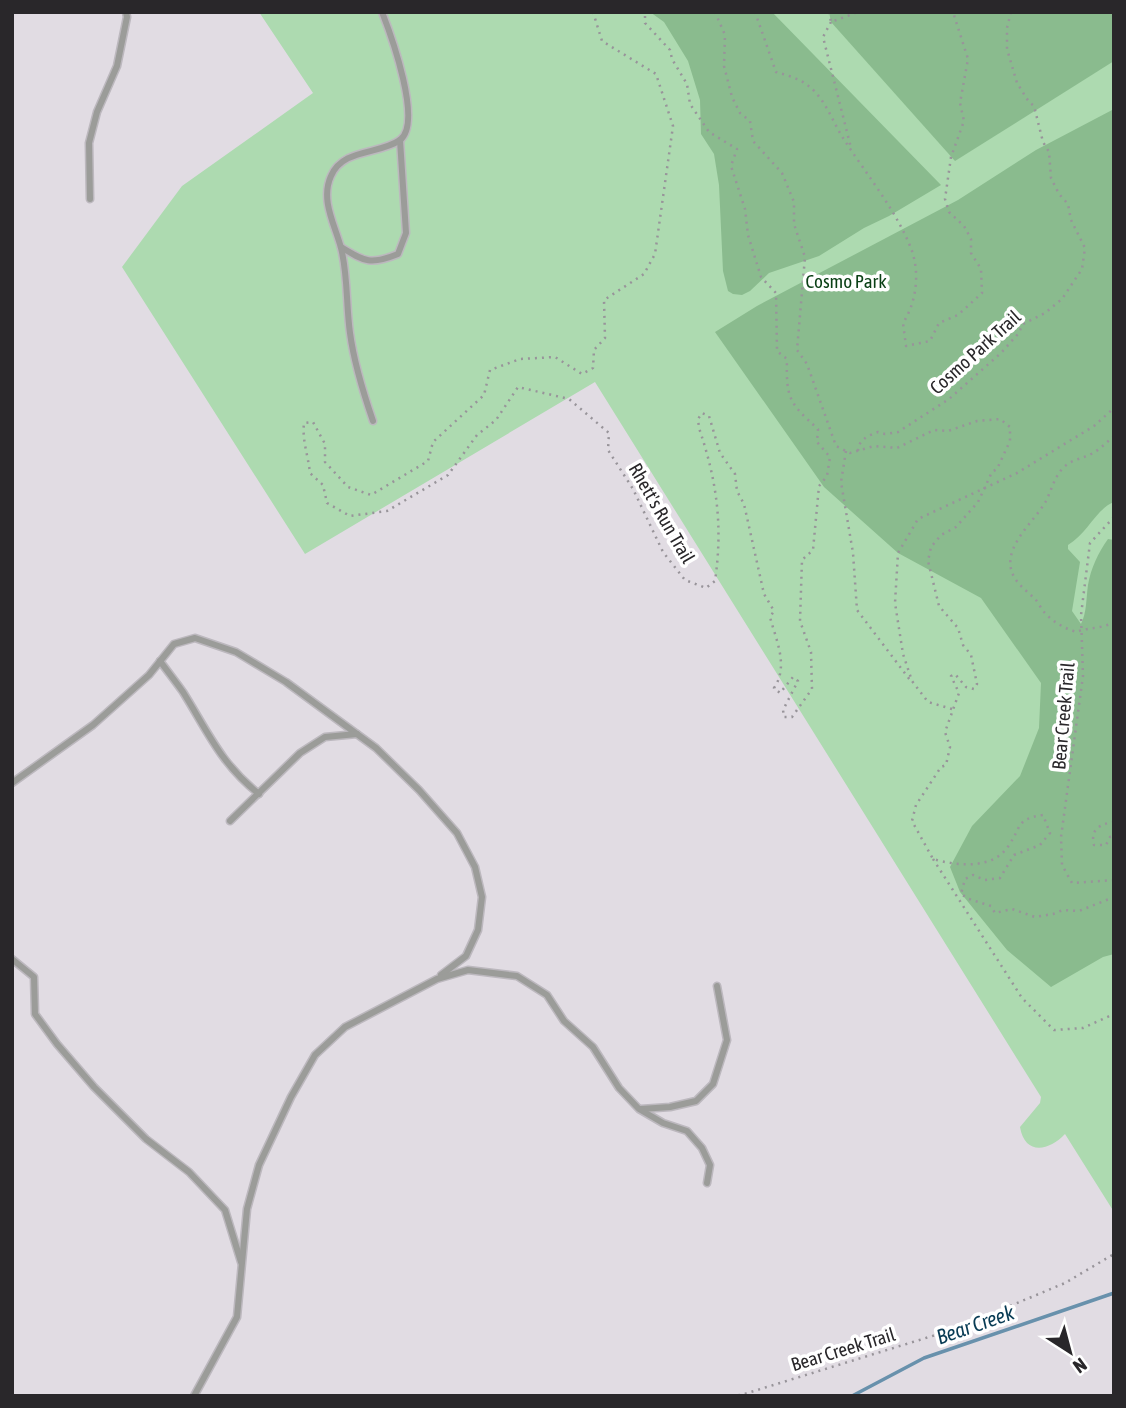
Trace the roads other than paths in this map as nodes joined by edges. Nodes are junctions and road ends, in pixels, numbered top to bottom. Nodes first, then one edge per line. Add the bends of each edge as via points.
1 (126, 12) edge
2 (382, 12) edge
3 (400, 140) junction
4 (90, 199) dead end
5 (341, 247) junction
6 (373, 421) dead end
7 (160, 661) junction
8 (357, 734) junction
9 (12, 783) edge
10 (259, 794) junction
11 (230, 821) dead end
12 (12, 959) edge
13 (437, 979) junction
14 (717, 986) dead end
15 (639, 1109) junction
16 (707, 1183) dead end
17 (242, 1267) junction
18 (194, 1396) edge

1 - 4 lane via 117,66 89,143
2 - 3 lane via 409,104
3 - 5 lane via 351,157 331,174 329,212
3 - 5 lane via 406,233 398,254 363,261
5 - 6 lane via 350,335
7 - 8 lane via 174,644 195,638 236,652
7 - 9 lane via 93,725
7 - 10 lane via 210,741 239,778
8 - 10 lane via 325,737 300,753
8 - 13 lane via 426,798 457,833 475,867 482,897 478,930 466,956
10 - 11 lane
12 - 17 lane via 34,977 35,1014 57,1044 146,1139 189,1172 225,1210
13 - 15 lane via 468,970 517,976 547,995
13 - 17 lane via 345,1027 315,1055 259,1165 247,1209
14 - 15 lane via 727,1040 713,1084 696,1101
15 - 16 lane via 687,1131 710,1165
17 - 18 lane via 237,1317

